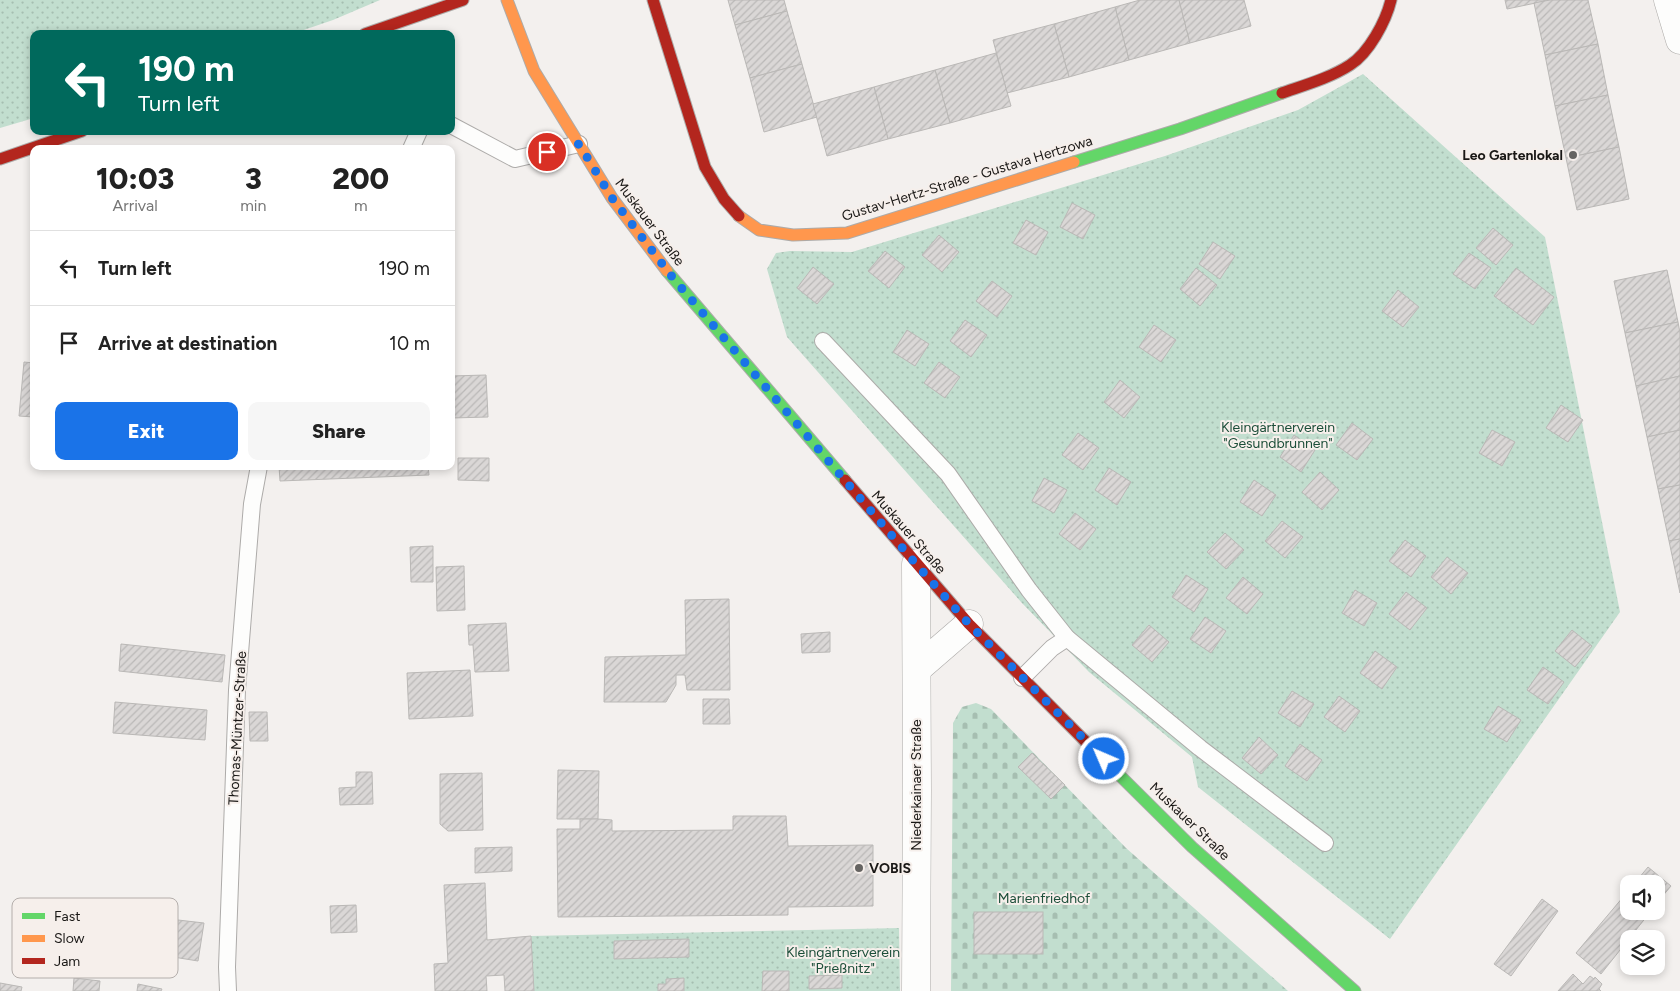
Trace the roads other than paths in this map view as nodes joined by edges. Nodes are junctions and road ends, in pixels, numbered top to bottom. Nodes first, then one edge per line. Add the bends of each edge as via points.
1 (463, 0) edge
2 (507, 0) edge
3 (653, 0) edge
4 (1391, 0) edge
5 (1668, 0) edge
6 (392, 30) edge
7 (1680, 40) edge
8 (455, 127) edge
9 (71, 135) edge
10 (579, 144) junction
11 (42, 145) edge
12 (30, 149) edge
13 (0, 160) edge
14 (824, 341) dead end
15 (258, 470) edge
16 (916, 564) junction
17 (969, 624) junction
18 (1067, 638) junction
19 (917, 669) junction
20 (1022, 678) junction
21 (1325, 843) dead end
22 (228, 991) edge
23 (916, 991) edge
24 (1356, 991) edge

1 - 6 street
2 - 10 street, Muskauer Straße via 534,71
3 - 4 street, Gustav-Hertz-Straße - Gustava Hertzowa via 705,167 724,199 739,216 759,230 793,235 847,233 1180,129 1325,78 1352,64 1375,38
5 - 7 street
8 - 10 lane via 515,159
9 - 11 street
10 - 16 street, Muskauer Straße via 612,198 673,278
12 - 13 street
14 - 18 lane via 948,474 1029,590
15 - 22 lane, Thomas-Müntzer-Straße via 252,504 237,690 226,967
16 - 17 street, Muskauer Straße
16 - 19 street, Niederkainaer Straße
17 - 19 street
17 - 20 street, Muskauer Straße
18 - 20 lane
18 - 21 lane via 1200,748
19 - 23 street, Niederkainaer Straße
20 - 24 street, Muskauer Straße via 1192,846

